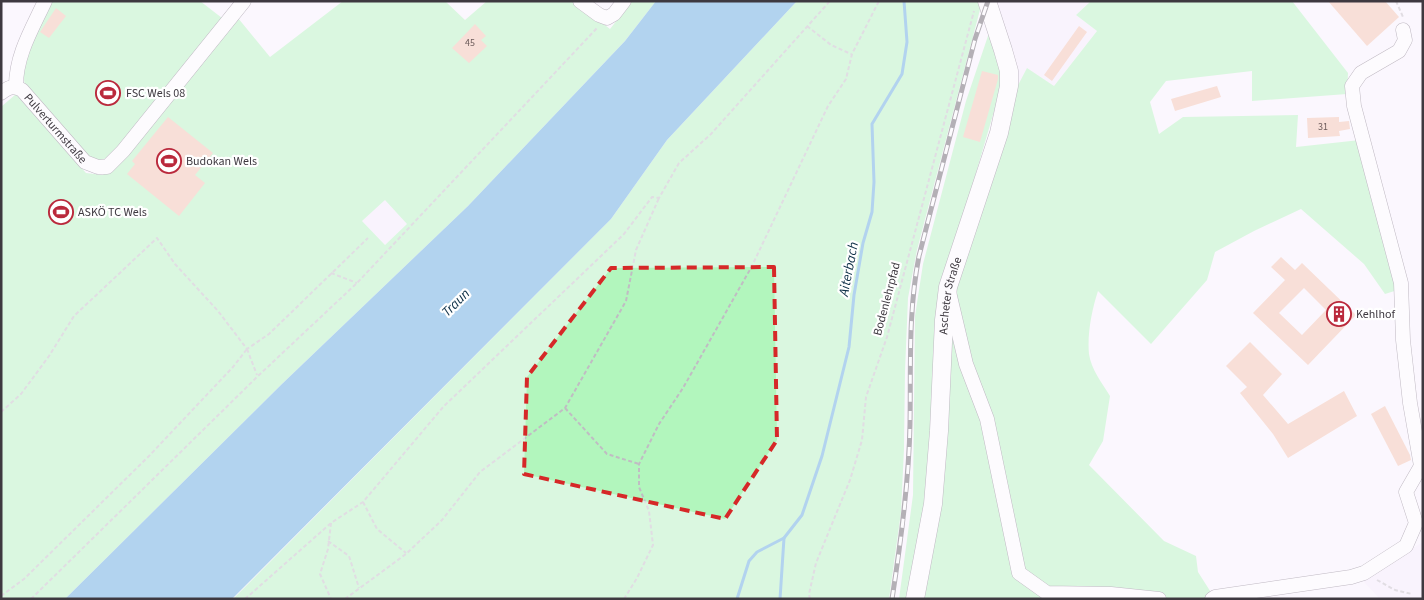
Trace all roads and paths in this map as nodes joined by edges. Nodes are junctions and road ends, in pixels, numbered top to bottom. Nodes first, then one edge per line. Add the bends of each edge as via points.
1 (45, 1) edge
2 (244, 1) edge
3 (580, 1) edge
4 (624, 1) edge
5 (830, 1) edge
6 (879, 1) edge
7 (1396, 1) edge
8 (981, 4) edge
9 (608, 18) junction
10 (807, 26) junction
11 (1402, 30) joint
12 (852, 54) junction
13 (16, 86) junction
14 (1, 93) edge
15 (659, 198) junction
16 (368, 238) dead end
17 (331, 273) junction
18 (357, 283) junction
19 (948, 287) junction
20 (247, 349) junction
21 (258, 376) junction
22 (565, 408) junction
23 (1, 412) edge
24 (640, 464) junction
25 (363, 502) junction
26 (331, 523) junction
27 (328, 540) junction
28 (406, 554) junction
29 (1364, 573) junction
30 (360, 588) junction
31 (1412, 594) dead end
32 (1, 596) edge
33 (31, 599) edge
34 (245, 599) edge
35 (331, 599) edge
36 (345, 599) edge
37 (624, 599) edge
38 (810, 599) edge
39 (915, 599) edge
40 (1159, 599) edge
41 (1212, 599) edge

1 - 13 street via 20,56
2 - 13 street, Pulverturmstraße via 123,152 106,167 85,162
3 - 9 street via 598,15
4 - 9 street
5 - 10 path
6 - 12 path
7 - 11 path via 1404,18
8 - 19 main road, Ascheter Straße via 1003,50 1009,86 999,133
8 - 38 path, Bodenlehrpfad via 974,13 887,338 866,397 860,448 816,563
9 - 18 path
10 - 12 path via 831,45
10 - 15 path via 711,134 679,163
11 - 29 street via 1405,40 1399,51 1361,73 1352,86 1354,106 1401,283 1405,358 1421,466 1406,492 1416,523 1406,546
12 - 24 path via 846,79 828,106 752,266 659,424
13 - 14 street, Pulverturmstraße
15 - 22 path via 636,250 626,301
15 - 25 path via 652,197 624,234 444,406
16 - 17 path
17 - 18 path
17 - 20 path via 269,334
18 - 21 path
19 - 39 main road, Ascheter Straße via 933,504
19 - 40 street via 966,364 986,419 1019,573 1047,593
20 - 21 path
20 - 23 path via 157,238 74,316 21,394
20 - 32 path via 233,368 149,456 24,578
21 - 33 path
22 - 24 path via 606,454
22 - 28 path via 480,472 442,520
24 - 37 path via 639,487 648,511 653,545
25 - 26 path
25 - 28 path via 377,529
26 - 27 path
26 - 34 path
27 - 30 path via 349,556
27 - 35 path via 320,574
28 - 30 path
29 - 31 path via 1395,590
29 - 41 street
30 - 36 path

